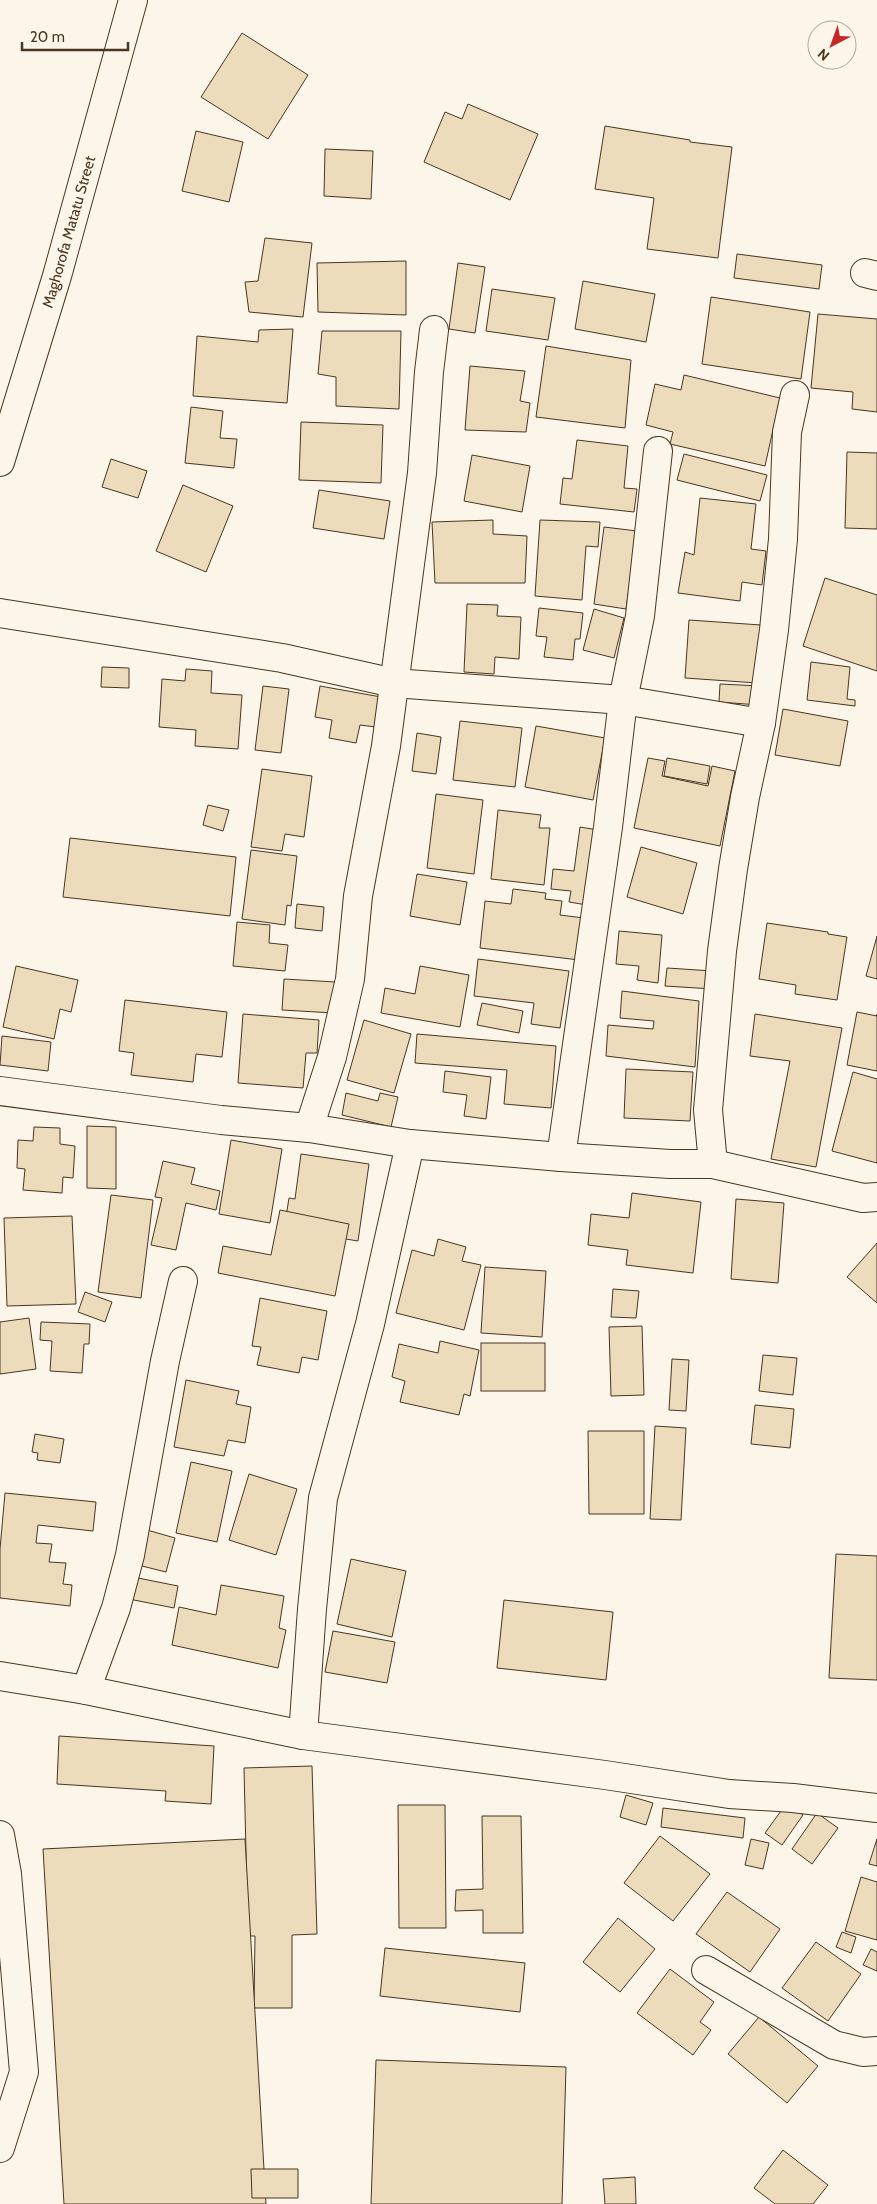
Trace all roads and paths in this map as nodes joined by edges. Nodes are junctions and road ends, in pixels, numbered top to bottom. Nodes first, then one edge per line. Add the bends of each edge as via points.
1 (133, 0) edge
2 (434, 330) dead end
3 (795, 395) dead end
4 (658, 452) dead end
5 (0, 462) edge
6 (0, 613) edge
7 (394, 683) junction
8 (623, 700) junction
9 (761, 723) junction
10 (0, 1091) edge
11 (309, 1128) junction
12 (410, 1144) junction
13 (561, 1157) junction
14 (713, 1164) junction
15 (875, 1201) edge
16 (183, 1281) dead end
17 (0, 1676) edge
18 (86, 1690) junction
19 (303, 1735) junction
20 (877, 1808) edge
21 (0, 1835) edge
22 (706, 1970) dead end
23 (877, 2051) edge
24 (0, 2148) edge

1 - 5 street, Maghorofa Matatu Street via 57,276
2 - 7 street via 422,473
3 - 9 street via 787,432 783,539
4 - 8 street via 640,616
6 - 7 street via 282,658
7 - 8 street
7 - 11 street via 386,746 358,896 350,979 332,1057
8 - 9 street
8 - 13 street
9 - 14 street via 744,797 722,952 708,1110
10 - 11 street via 221,1120
11 - 12 street
12 - 13 street
12 - 19 street via 370,1324 323,1498
13 - 14 street
14 - 15 street
16 - 18 street via 130,1555 116,1608
17 - 18 street
18 - 19 street
19 - 20 street via 728,1794
21 - 24 street via 7,1874 24,2072
22 - 23 street via 834,2045 863,2052

